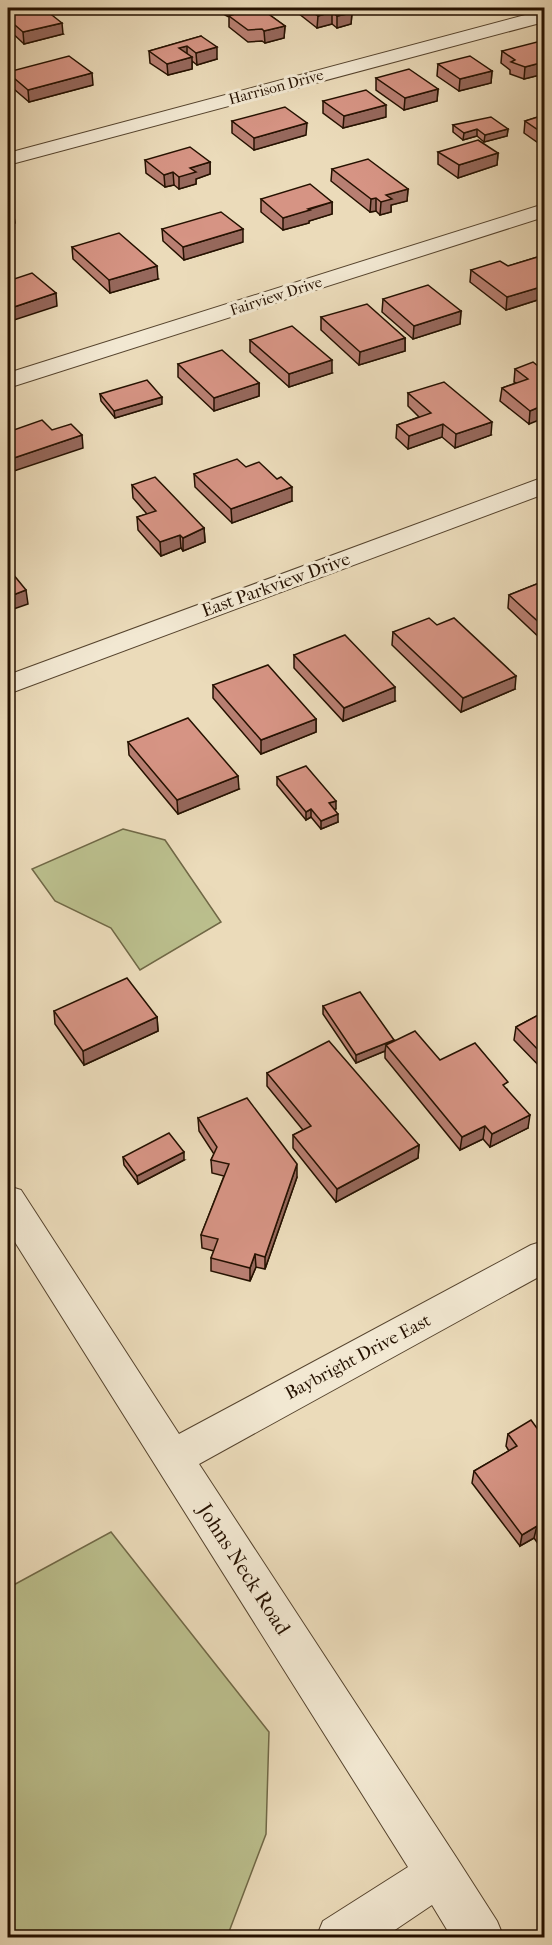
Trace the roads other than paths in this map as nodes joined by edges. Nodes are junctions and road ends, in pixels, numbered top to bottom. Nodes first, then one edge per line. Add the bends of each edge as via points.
1 (544, 16) edge
2 (8, 159) edge
3 (544, 210) edge
4 (8, 381) edge
5 (544, 484) edge
6 (8, 685) edge
7 (8, 1201) edge
8 (544, 1256) edge
9 (172, 1458) junction
10 (440, 1873) junction
11 (340, 1938) edge
12 (480, 1938) edge

1 - 2 street, Harrison Drive
3 - 4 street, Fairview Drive
5 - 6 street, East Parkview Drive
7 - 9 street, Johns Neck Road
8 - 9 street, Baybright Drive East
9 - 10 street, Johns Neck Road
10 - 11 street
10 - 12 street, Johns Neck Road

